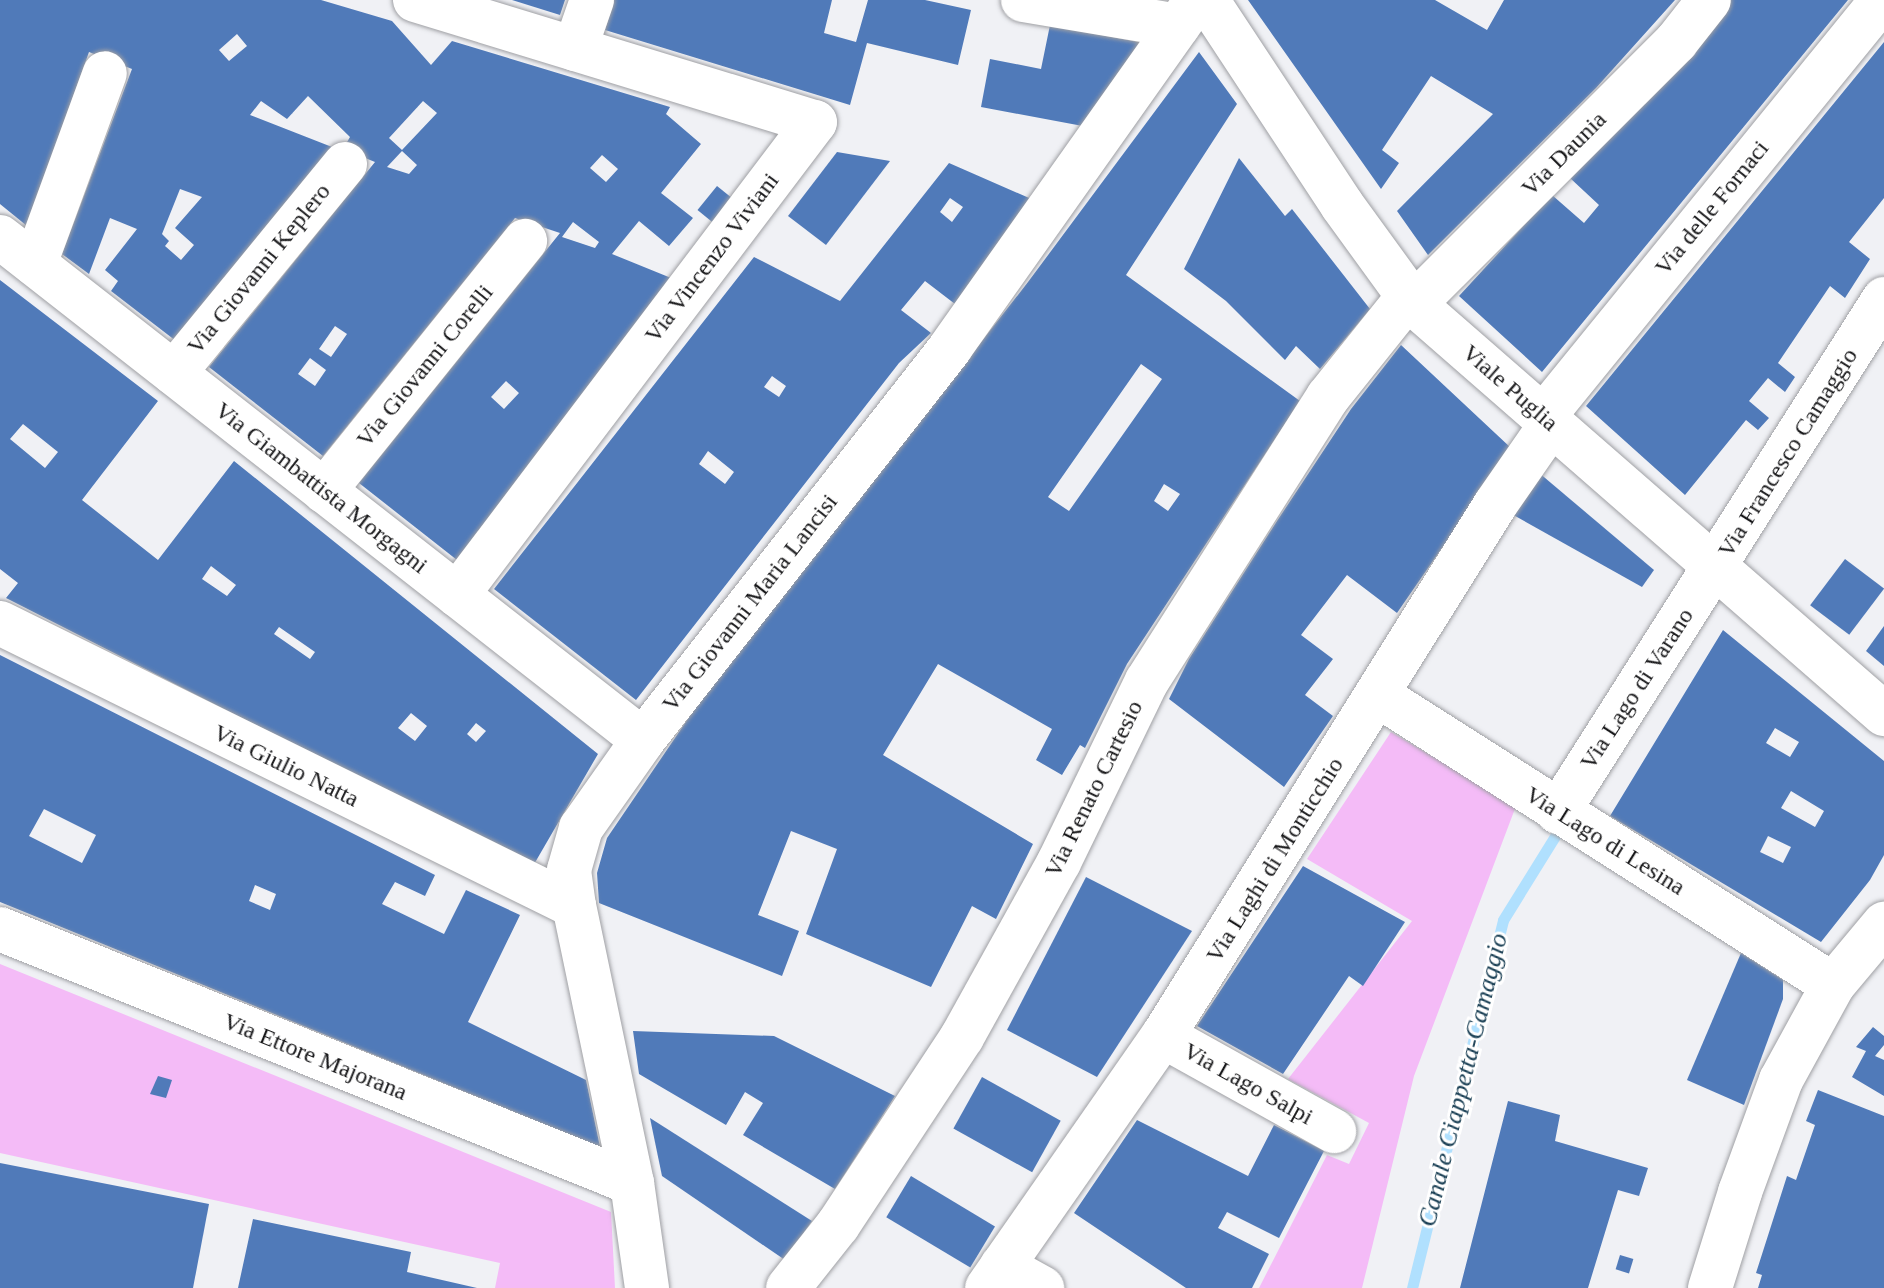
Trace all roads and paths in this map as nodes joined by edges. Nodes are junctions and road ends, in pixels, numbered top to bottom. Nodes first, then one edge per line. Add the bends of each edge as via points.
1 (415, 0) edge
2 (592, 0) edge
3 (1023, 0) edge
4 (1709, 0) edge
5 (1882, 0) edge
6 (1194, 9) edge
7 (575, 49) junction
8 (105, 73) dead end
9 (345, 164) dead end
10 (0, 237) edge
11 (525, 241) dead end
12 (35, 264) junction
13 (1884, 299) edge
14 (1411, 300) junction
15 (174, 373) junction
16 (1547, 420) junction
17 (324, 491) junction
18 (1717, 566) junction
19 (457, 595) junction
20 (0, 623) edge
21 (1379, 696) junction
22 (1884, 714) edge
23 (643, 740) junction
24 (1558, 812) junction
25 (574, 906) junction
26 (1884, 924) edge
27 (0, 929) edge
28 (1833, 985) junction
29 (1163, 1036) junction
30 (1334, 1131) dead end
31 (632, 1183) junction
32 (994, 1277) edge
33 (647, 1288) edge
34 (788, 1288) edge
35 (1042, 1288) edge
36 (1710, 1288) edge

1 - 7 street
2 - 7 street
3 - 6 street
4 - 14 street, Via Daunia via 1676,42
5 - 16 street, Via delle Fornaci
6 - 14 street, Viale Puglia
6 - 23 street, Via Giovanni Maria Lancisi via 950,348
7 - 19 street, Via Vincenzo Viviani via 815,122
8 - 12 street
9 - 15 street, Via Giovanni Keplero
10 - 12 street, Via Giambattista Morgagni
11 - 17 street, Via Giovanni Corelli
12 - 15 street, Via Giambattista Morgagni
13 - 18 street, Via Francesco Camaggio
14 - 16 street, Viale Puglia
14 - 34 street, Via Renato Cartesio via 1328,397 1147,681 1059,862 962,1037 838,1225
15 - 17 street, Via Giambattista Morgagni
16 - 18 street, Viale Puglia
16 - 21 street, Via Laghi di Monticchio
17 - 19 street, Via Giambattista Morgagni
18 - 22 street, Viale Puglia
18 - 24 street, Via Lago di Varano
19 - 23 street, Via Giambattista Morgagni
20 - 25 street, Via Giulio Natta
21 - 24 street, Via Lago di Lesina
21 - 29 street, Via Laghi di Monticchio
23 - 25 street, Via Giovanni Maria Lancisi via 581,828 569,870
24 - 28 street, Via Lago di Lesina
25 - 31 street, Via Giovanni Maria Lancisi
26 - 28 street
27 - 31 street, Via Ettore Majorana
28 - 36 street via 1781,1080
29 - 30 street, Via Lago Salpi
29 - 32 street, Via Laghi di Monticchio
31 - 33 street, Via Giovanni Maria Lancisi
32 - 35 street

